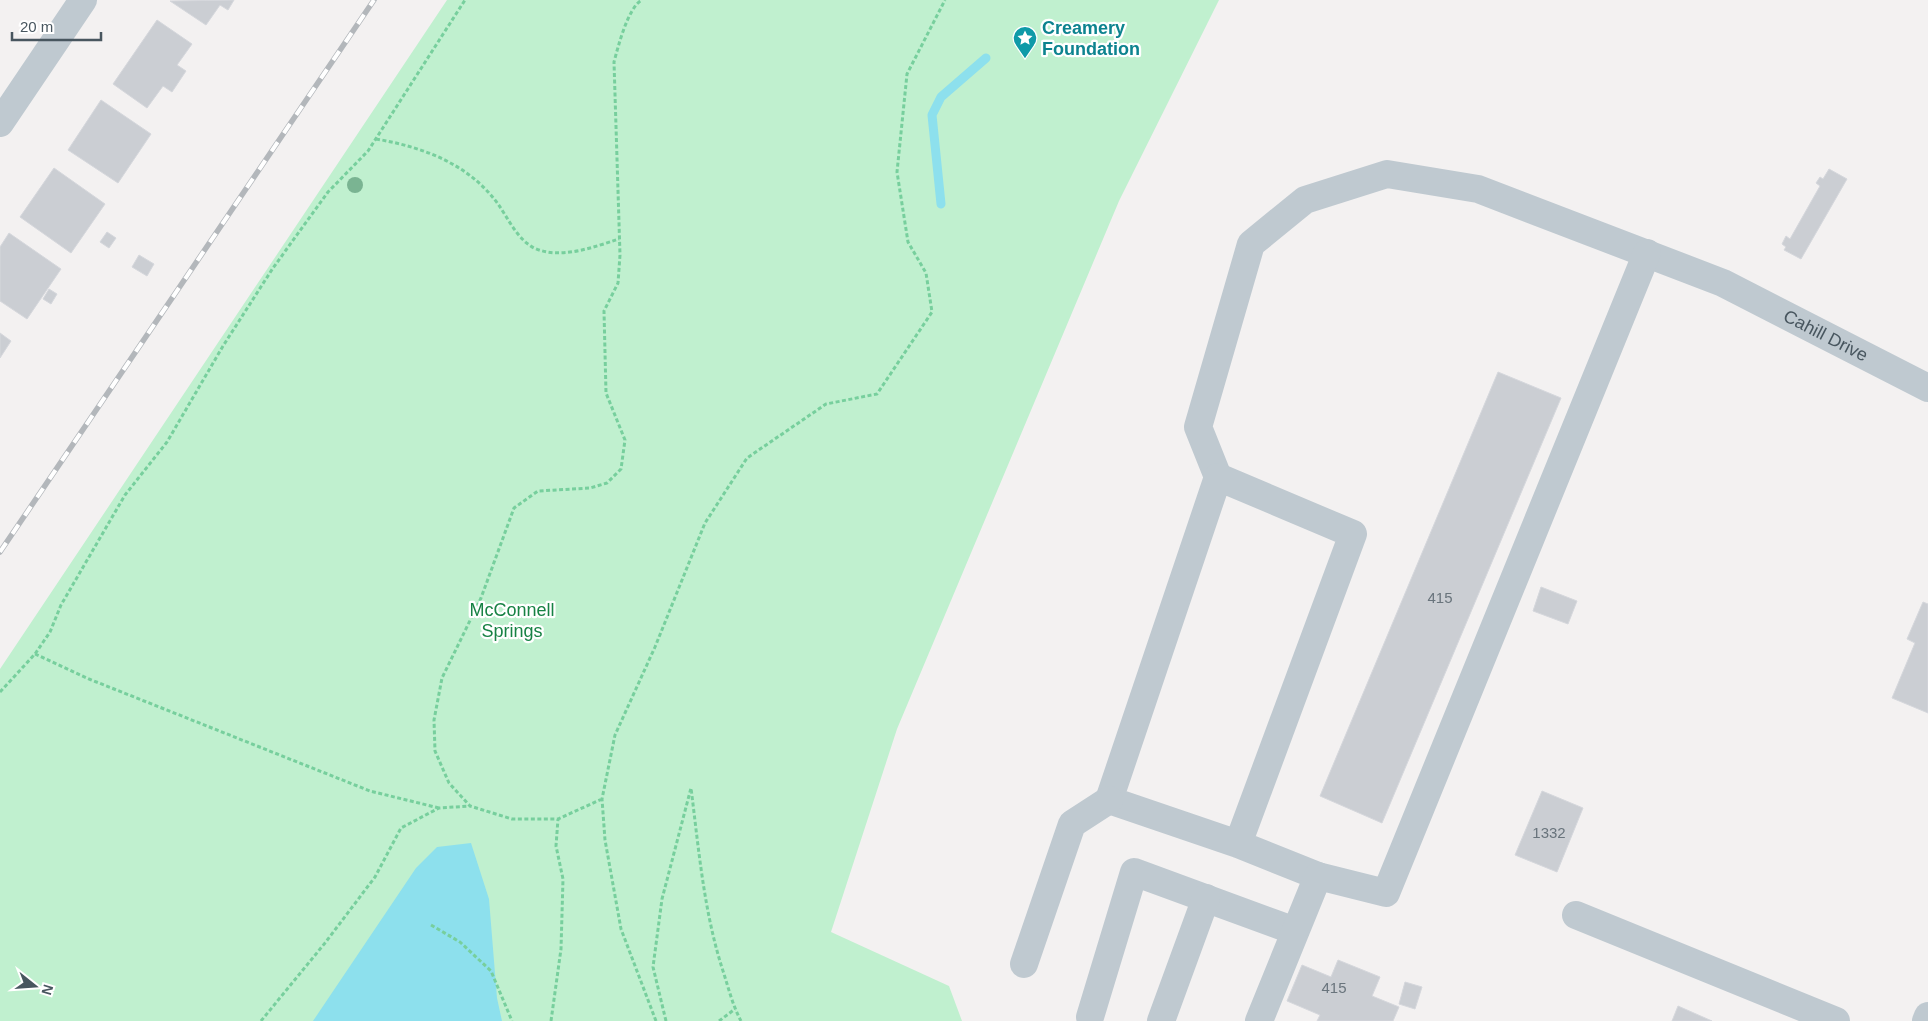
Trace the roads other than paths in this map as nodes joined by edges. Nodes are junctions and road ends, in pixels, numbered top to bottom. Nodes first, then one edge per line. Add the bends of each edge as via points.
1 (83, 0) edge
2 (0, 123) edge
3 (1647, 253) junction
4 (1928, 388) edge
5 (1218, 477) junction
6 (1109, 800) junction
7 (1238, 844) junction
8 (1318, 876) junction
9 (1206, 898) junction
10 (1576, 915) dead end
11 (1295, 931) junction
12 (1024, 964) dead end
13 (1928, 1016) edge
14 (1090, 1017) dead end
15 (1161, 1021) edge
16 (1259, 1021) edge
17 (1836, 1021) edge
18 (1926, 1021) edge

1 - 2 street
3 - 4 street, Cahill Drive via 1724,283
3 - 5 street, Cahill Drive via 1478,189 1387,174 1305,200 1251,244 1198,427
3 - 8 street via 1386,893
5 - 6 street
5 - 7 street via 1352,534
6 - 7 street
6 - 12 street via 1072,824
7 - 8 street
8 - 11 street
9 - 11 street
9 - 14 street via 1134,872
9 - 15 street
10 - 17 street
11 - 16 street
13 - 18 street

